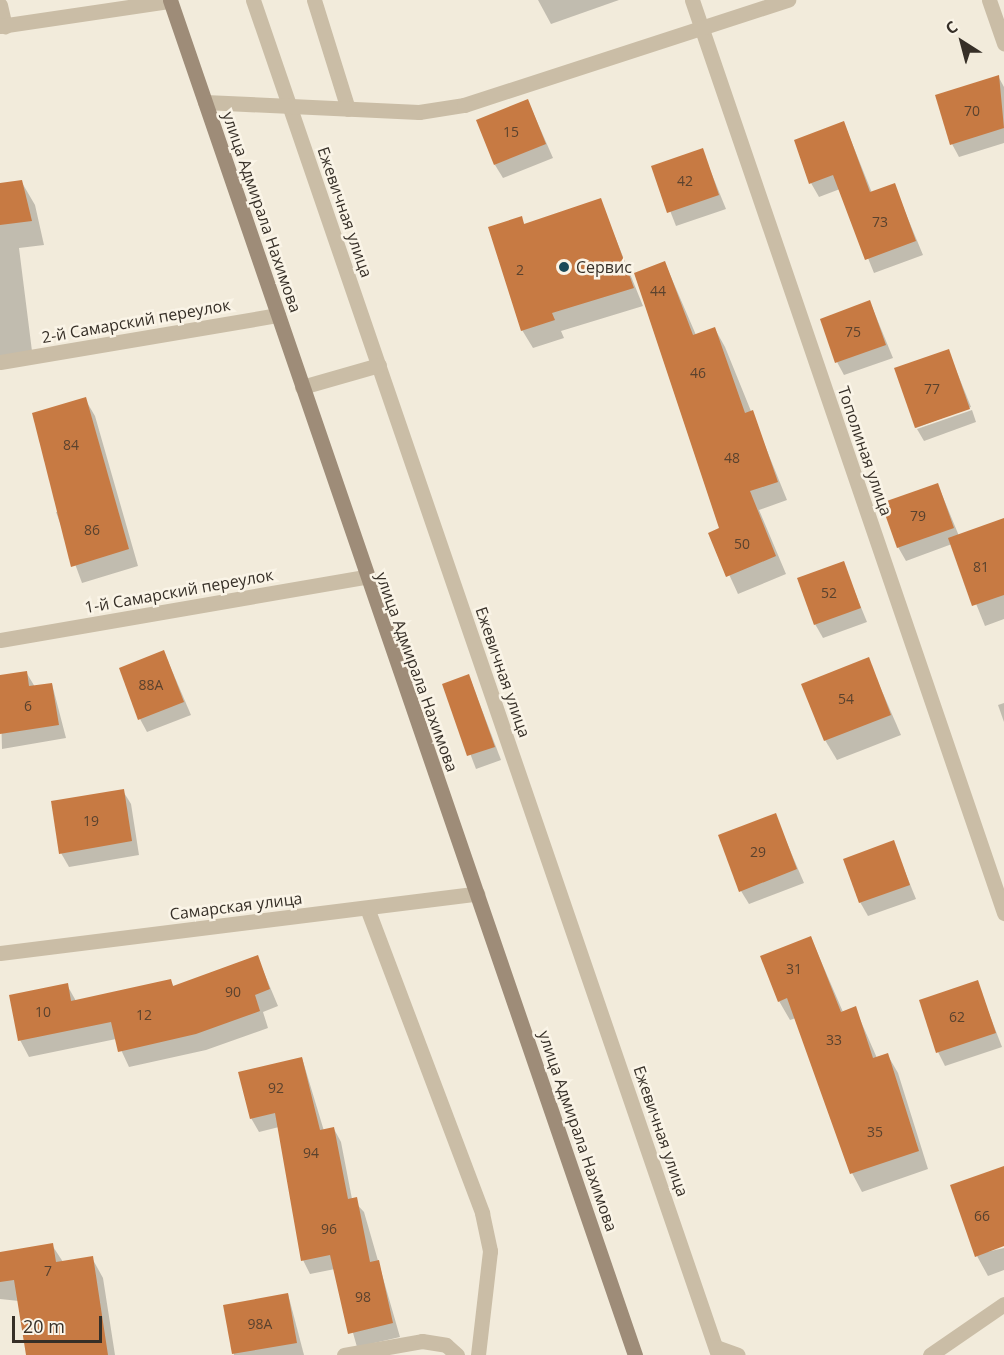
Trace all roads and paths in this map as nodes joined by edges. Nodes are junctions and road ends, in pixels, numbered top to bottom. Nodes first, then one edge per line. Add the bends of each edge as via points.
1 (253, 0) edge
2 (314, 0) edge
3 (692, 0) edge
4 (788, 0) edge
5 (989, 0) edge
6 (170, 1) edge
7 (0, 5) edge
8 (3, 26) edge
9 (701, 27) junction
10 (1004, 43) edge
11 (205, 102) junction
12 (290, 107) junction
13 (348, 109) junction
14 (278, 315) junction
15 (0, 362) edge
16 (379, 365) junction
17 (302, 387) junction
18 (364, 577) junction
19 (0, 640) edge
20 (477, 894) junction
21 (367, 908) junction
22 (1004, 913) edge
23 (0, 953) edge
24 (1004, 1304) edge
25 (717, 1351) edge
26 (344, 1355) edge
27 (457, 1355) edge
28 (478, 1355) edge
29 (635, 1355) edge
30 (738, 1355) edge
31 (930, 1355) edge

1 - 12 street, Ежевичная улица
2 - 13 street
3 - 9 street, Тополиная улица
4 - 9 street
5 - 10 street
6 - 8 street
6 - 11 main road, улица Адмирала Нахимова
7 - 8 street
9 - 13 street via 465,105 419,112
9 - 22 street, Тополиная улица
11 - 12 street
11 - 14 main road, улица Адмирала Нахимова
12 - 13 street
12 - 16 street, Ежевичная улица
14 - 15 street, 2-й Самарский переулок
14 - 17 main road, улица Адмирала Нахимова
16 - 17 street
16 - 25 street, Ежевичная улица
17 - 18 main road, улица Адмирала Нахимова
18 - 19 street, 1-й Самарский переулок
18 - 20 main road, улица Адмирала Нахимова
20 - 21 street, Самарская улица
20 - 29 main road, улица Адмирала Нахимова
21 - 23 street, Самарская улица
21 - 28 street via 482,1213 490,1251
24 - 31 street
25 - 30 street
26 - 27 street via 422,1341 446,1345

